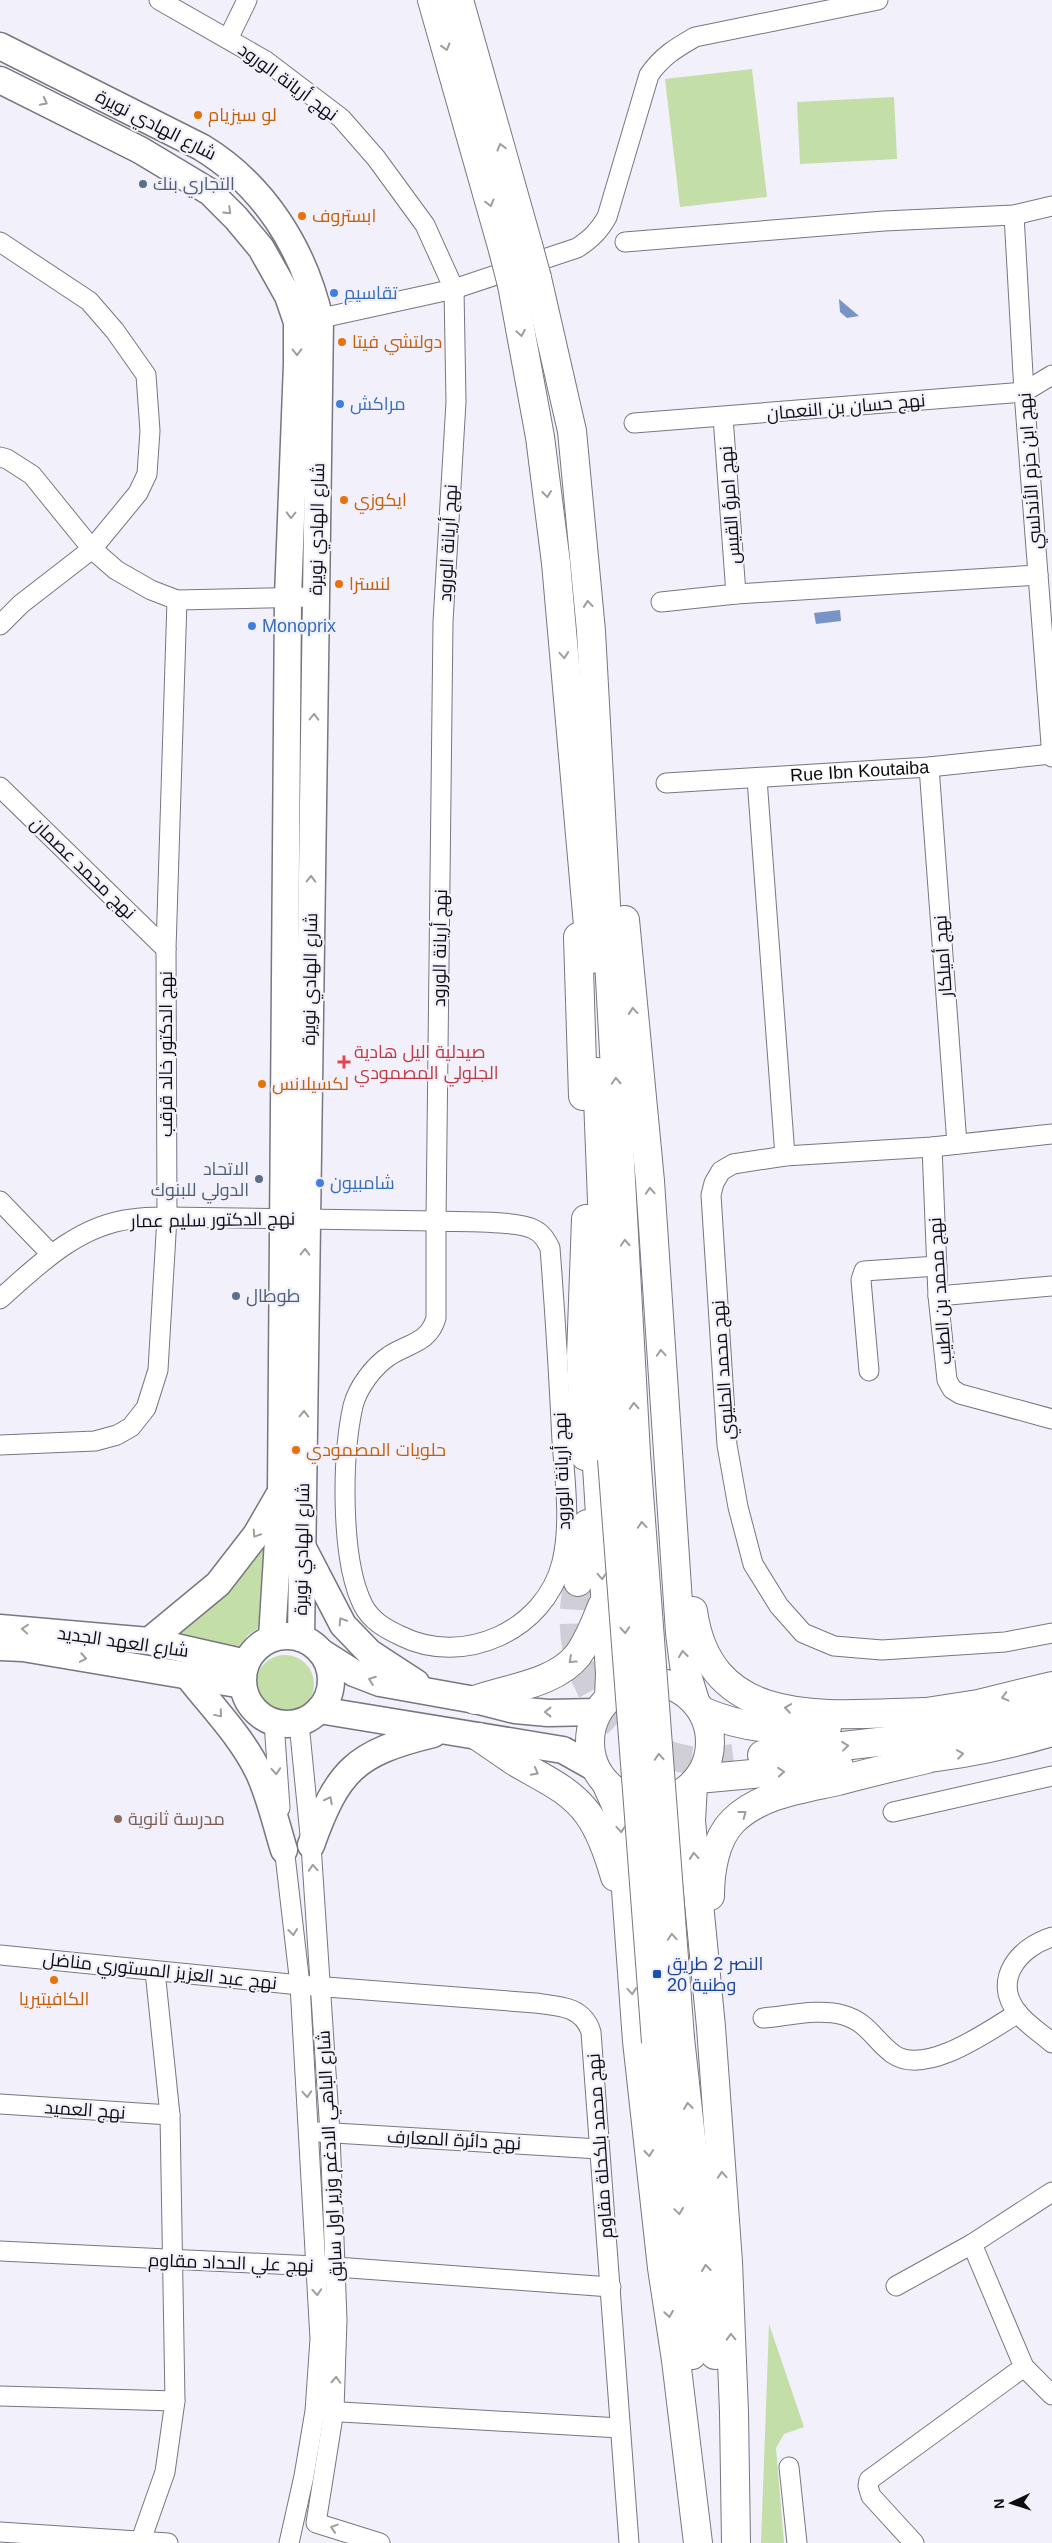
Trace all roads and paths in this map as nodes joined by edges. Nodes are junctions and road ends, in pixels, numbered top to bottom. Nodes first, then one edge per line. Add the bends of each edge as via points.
1 (159, 0) edge
2 (248, 0) edge
3 (432, 0) edge
4 (459, 0) edge
5 (464, 0) edge
6 (877, 0) edge
7 (228, 40) junction
8 (0, 46) edge
9 (478, 61) junction
10 (0, 80) edge
11 (1052, 206) edge
12 (1014, 215) junction
13 (0, 242) edge
14 (625, 242) dead end
15 (516, 247) junction
16 (524, 282) junction
17 (454, 289) junction
18 (308, 321) junction
19 (1052, 375) edge
20 (1024, 392) junction
21 (723, 417) junction
22 (634, 422) dead end
23 (0, 457) edge
24 (92, 550) junction
25 (1038, 575) junction
26 (736, 594) junction
27 (288, 597) junction
28 (316, 597) junction
29 (176, 600) junction
30 (661, 602) dead end
31 (0, 626) edge
32 (591, 631) junction
33 (1052, 755) edge
34 (929, 767) junction
35 (757, 779) junction
36 (666, 783) dead end
37 (0, 787) edge
38 (577, 793) junction
39 (166, 950) junction
40 (1052, 1134) edge
41 (957, 1144) junction
42 (932, 1147) junction
43 (785, 1156) junction
44 (0, 1201) edge
45 (586, 1207) junction
46 (167, 1217) junction
47 (295, 1219) junction
48 (436, 1221) junction
49 (51, 1254) junction
50 (937, 1266) junction
51 (1052, 1286) edge
52 (938, 1296) junction
53 (0, 1299) edge
54 (869, 1371) dead end
55 (665, 1415) junction
56 (1052, 1419) edge
57 (0, 1445) edge
58 (624, 1457) junction
59 (281, 1492) junction
60 (302, 1547) junction
61 (578, 1582) tunnel mouth
62 (604, 1602) junction
63 (0, 1628) edge
64 (1052, 1633) edge
65 (272, 1638) junction
66 (150, 1642) junction
67 (311, 1645) junction
68 (0, 1647) edge
69 (245, 1674) junction
70 (188, 1676) junction
71 (1052, 1686) edge
72 (434, 1694) junction
73 (476, 1700) junction
74 (603, 1704) junction
75 (699, 1706) junction
76 (924, 1712) junction
77 (1052, 1712) edge
78 (297, 1718) junction
79 (443, 1731) junction
80 (1052, 1732) edge
81 (479, 1737) junction
82 (744, 1757) tunnel mouth
83 (927, 1759) junction
84 (600, 1776) junction
85 (1052, 1776) edge
86 (695, 1782) junction
87 (893, 1812) dead end
88 (311, 1845) junction
89 (284, 1850) junction
90 (627, 1926) junction
91 (1052, 1937) edge
92 (0, 1955) edge
93 (155, 1971) junction
94 (300, 1985) junction
95 (320, 1986) junction
96 (1018, 2013) junction
97 (763, 2018) dead end
98 (711, 2027) junction
99 (668, 2040) junction
100 (1052, 2042) edge
101 (0, 2104) edge
102 (170, 2116) junction
103 (309, 2131) junction
104 (330, 2133) junction
105 (599, 2149) junction
106 (1052, 2192) edge
107 (972, 2244) junction
108 (0, 2251) edge
109 (171, 2260) junction
110 (315, 2266) junction
111 (336, 2267) junction
112 (896, 2286) dead end
113 (611, 2287) junction
114 (1024, 2367) junction
115 (0, 2396) edge
116 (1052, 2396) edge
117 (175, 2402) junction
118 (334, 2410) junction
119 (315, 2411) junction
120 (620, 2428) junction
121 (788, 2467) dead end
122 (2, 2536) edge
123 (141, 2542) edge
124 (168, 2543) edge
125 (289, 2543) edge
126 (380, 2543) edge
127 (629, 2543) edge
128 (698, 2543) edge
129 (705, 2543) edge
130 (729, 2543) edge
131 (736, 2543) edge
132 (797, 2543) edge
133 (914, 2543) edge

1 - 7 street, نهج أريانة الورود
2 - 7 street
3 -> 15 highway
4 - 9 highway
5 - 9 highway
6 - 17 street via 695,37 669,52 649,75 600,230 576,248
7 - 17 street, نهج أريانة الورود via 266,61 340,118 376,158 425,225
8 - 18 main road, شارع الهادي نويرة via 202,147 244,178 288,235 314,292
15 -> 9 highway
10 -> 18 main road, شارع الهادي نويرة via 140,150 210,192 260,248 288,296
11 - 12 street
12 - 14 street via 884,221
12 - 20 street, نهج ابن حزم الأندلسي
13 - 24 street via 88,301 115,331 146,375 150,431 148,474 138,493
15 - 16 highway, bridge
32 -> 16 highway via 572,431
16 -> 38 highway
17 - 18 street
17 - 48 street, نهج أريانة الورود via 456,402 444,622
18 -> 27 main road, شارع الهادي نويرة via 297,364
18 - 28 main road, شارع الهادي نويرة
19 - 20 street, نهج حسان بن النعمان
20 - 21 street, نهج حسان بن النعمان
20 - 25 street, نهج ابن حزم الأندلسي
21 - 22 street, نهج حسان بن النعمان
21 - 26 street, نهج امرؤ القيس
23 - 24 street via 32,475
24 - 29 street via 116,570
24 - 31 street via 21,604
25 - 26 street
25 - 33 street, نهج ابن حزم الأندلسي
26 - 30 street
27 - 28 street
27 - 29 street
27 - 47 main road, شارع الهادي نويرة
47 -> 28 main road, شارع الهادي نويرة
29 - 39 street, نهج الدكتور خالد قرقب
55 -> 32 highway via 644,1122 620,875
58 -> 32 highway
33 - 34 street, Rue Ibn Koutaiba
34 - 35 street, Rue Ibn Koutaiba
34 - 41 street, نهج أميلكار
35 - 36 street, Rue Ibn Koutaiba
35 - 43 street
37 - 39 street, نهج محمد عصمان
38 - 45 highway
38 - 58 highway
39 - 46 street, نهج الدكتور خالد قرقب
40 - 41 street, نهج محمد الحليوي
41 - 42 street, نهج محمد الحليوي
42 - 43 street, نهج محمد الحليوي
42 - 50 street, نهج محمد بن الطيب
43 - 64 street, نهج محمد الحليوي via 733,1164 721,1171 711,1195 727,1445 753,1564 779,1606 802,1633 834,1646 882,1650 1005,1642
44 - 49 street
45 - 61 highway via 581,1356 587,1534
45 -> 62 highway
46 - 47 street, نهج الدكتور سليم عمار
46 - 49 street, نهج الدكتور سليم عمار via 130,1219 94,1229
46 - 57 street, نهج الدكتور خالد قرقب via 158,1370 146,1408 131,1427 102,1439
47 - 48 street, نهج أريانة الورود
47 - 59 main road, شارع الهادي نويرة
60 -> 47 main road, شارع الهادي نويرة
48 - 48 street, نهج أريانة الورود via 436,1318 432,1330 388,1356 360,1386 349,1436 345,1521 352,1570 364,1606 373,1618 385,1629 407,1639 431,1647 457,1647 486,1641 516,1628 536,1610 562,1563 567,1515 550,1248 544,1236 531,1228 497,1222
49 - 53 street, نهج الدكتور سليم عمار
50 - 52 street, نهج محمد بن الطيب
50 - 54 street via 864,1271 861,1280
51 - 52 street
52 - 56 street, نهج محمد بن الطيب via 945,1371 952,1389
75 -> 55 highway via 684,1665 680,1633
76 -> 55 highway via 829,1714 778,1707 750,1699 734,1690 718,1674 708,1662 694,1621
58 - 99 highway, bridge
59 - 65 main road, شارع الهادي نويرة
59 -> 66 main road via 256,1536 218,1584
60 - 67 main road, شارع الهادي نويرة
72 -> 60 main road via 370,1653 343,1625
62 -> 73 highway via 591,1634 576,1656 554,1674
62 -> 74 highway via 610,1674
66 -> 63 main road, شارع العهد الجديد
65 - 67 main road via 287,1636
65 - 69 main road via 257,1648
66 - 69 main road, شارع العهد الجديد
72 -> 67 main road via 380,1683
67 - 78 main road via 328,1666 331,1682 328,1697
68 -> 70 main road, شارع العهد الجديد via 23,1648
69 - 70 main road, شارع العهد الجديد
69 - 78 main road via 246,1698 262,1717
70 -> 89 main road via 224,1721 258,1772
71 -> 76 highway via 978,1704
72 - 73 main road
74 -> 73 main road via 548,1713 515,1710
74 - 75 highway via 625,1686 644,1681 663,1682 681,1689
74 - 84 highway via 590,1730 589,1749
75 - 76 highway via 731,1723 759,1728 826,1727
75 - 86 highway via 709,1728 710,1746 707,1763
82 -> 77 highway via 922,1737
78 - 79 main road
78 - 88 street, شارع الباهي الادغم وزير اول سابق
78 -> 89 street, شارع الباهي الادغم وزير اول سابق
79 - 81 main road
88 -> 79 main road via 335,1788 355,1766 375,1751
83 -> 80 highway via 1014,1744
81 - 84 main road via 563,1750
81 -> 90 highway via 560,1788 588,1815 603,1842
86 -> 83 highway
98 -> 83 highway via 710,1885 721,1837 733,1822 748,1809 773,1798
84 - 86 highway via 621,1795 639,1802 659,1802 677,1796
84 -> 90 highway via 615,1802 621,1821
85 - 87 street
98 -> 86 highway via 691,1820
95 -> 88 street, شارع الباهي الادغم وزير اول سابق
89 -> 94 street, شارع الباهي الادغم وزير اول سابق
90 -> 128 highway via 662,2268
91 - 96 street via 1029,1946 1010,1973 1007,1986 1010,2000
92 - 93 street, نهج عبد العزيز المستوري مناضل
93 - 94 street, نهج عبد العزيز المستوري مناضل
93 - 102 street
94 - 95 street, نهج عبد العزيز المستوري مناضل
94 -> 103 street, شارع الباهي الادغم وزير اول سابق
95 - 104 street, شارع الباهي الادغم وزير اول سابق
95 - 105 street, نهج محمد بلكحلة مقاوم via 535,2003 562,2006 577,2012 588,2021 591,2032
96 - 97 street via 959,2049 917,2061 893,2054 862,2022 841,2014
96 - 100 street
131 -> 98 highway via 728,2262
99 -> 129 highway
130 -> 99 highway via 713,2333
101 - 102 street, نهج العميد
102 - 109 street
103 - 104 street, نهج دائرة المعارف
103 - 110 street, شارع الباهي الادغم وزير اول سابق
104 - 105 street, نهج دائرة المعارف
104 - 111 street, شارع الباهي الادغم وزير اول سابق
105 - 113 street, نهج محمد بلكحلة مقاوم
106 - 107 street
107 - 112 street
107 - 114 street
108 - 109 street, نهج علي الحداد مقاوم
109 - 110 street, نهج علي الحداد مقاوم
109 - 117 street
110 - 111 street, نهج علي الحداد مقاوم
110 -> 119 street, شارع الباهي الادغم وزير اول سابق via 320,2339
111 - 113 street, نهج علي الحداد مقاوم
118 -> 111 street, شارع الباهي الادغم وزير اول سابق
113 - 120 street, نهج محمد بلكحلة مقاوم
114 - 116 street
114 - 133 street via 869,2480 871,2496
115 - 117 street
117 - 123 street via 165,2472
118 - 119 street
118 - 120 street
126 -> 118 street, شارع الباهي الادغم وزير اول سابق via 316,2523
119 - 125 street, شارع الباهي الادغم وزير اول سابق
120 - 127 street, نهج محمد بلكحلة مقاوم
121 - 132 street
122 - 123 street
123 - 124 street

